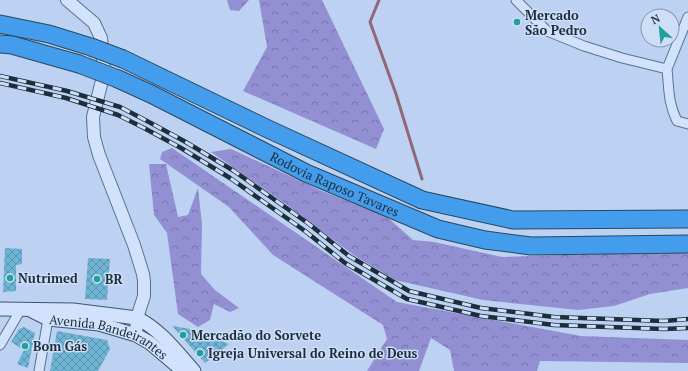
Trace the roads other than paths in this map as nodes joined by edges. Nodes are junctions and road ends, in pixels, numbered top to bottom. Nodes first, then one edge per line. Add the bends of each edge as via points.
1 (67, 0) edge
2 (516, 0) edge
3 (688, 17) edge
4 (0, 24) edge
5 (0, 44) edge
6 (667, 69) junction
7 (688, 124) edge
8 (688, 218) edge
9 (688, 244) edge
10 (0, 308) edge
11 (26, 309) junction
12 (137, 318) junction
13 (48, 320) junction
14 (136, 335) junction
15 (0, 345) edge
16 (38, 371) edge
17 (183, 371) edge
18 (194, 371) edge

1 - 12 street via 94,23 101,38 104,72 93,117 94,138 143,274 144,296
2 - 6 street via 547,31 622,58
3 - 6 street
4 - 8 highway, Rodovia Raposo Tavares, bridge via 48,34 122,59 422,200 513,220
5 - 9 highway, Rodovia Raposo Tavares, bridge via 79,64 118,79 306,173 438,228 484,240 531,246
6 - 7 street via 672,112 677,121
10 - 11 main road, Avenida Bandeirantes
11 - 12 main road, Avenida Bandeirantes via 73,310
11 - 13 main road, Avenida Bandeirantes
11 - 15 street
12 - 14 street
12 - 18 main road, Avenida Bandeirantes via 147,322 165,338
13 - 14 main road, Avenida Bandeirantes via 99,324
13 - 16 street
14 - 17 main road, Avenida Bandeirantes via 154,346

